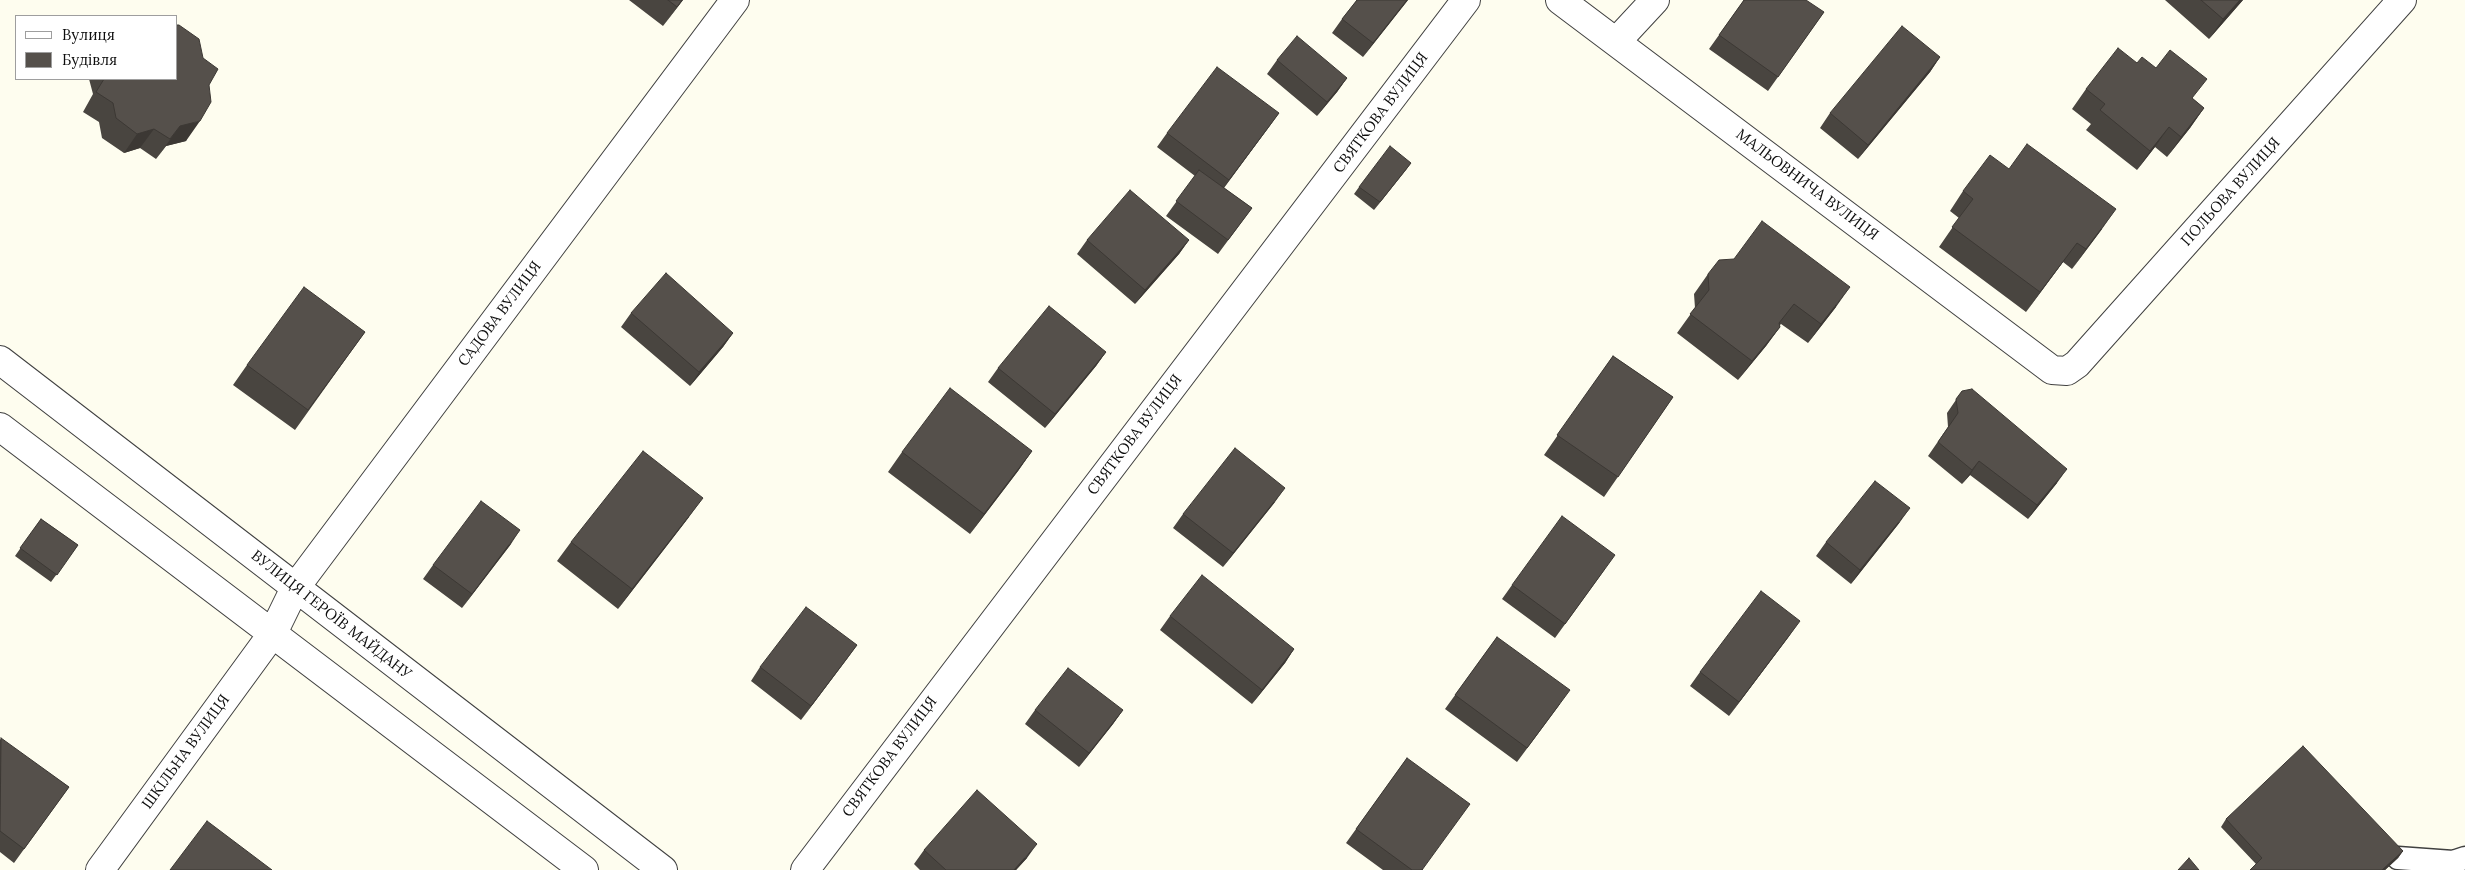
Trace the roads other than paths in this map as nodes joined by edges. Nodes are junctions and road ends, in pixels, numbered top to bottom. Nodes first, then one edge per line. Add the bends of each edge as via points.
1 (735, 0) edge
2 (1466, 0) edge
3 (1560, 0) edge
4 (1655, 0) edge
5 (2402, 0) edge
6 (1616, 42) junction
7 (0, 360) edge
8 (2052, 370) joint
9 (0, 427) edge
10 (296, 588) junction
11 (273, 634) junction
12 (2398, 858) edge
13 (2465, 858) edge
14 (100, 870) edge
15 (584, 870) edge
16 (664, 870) edge
17 (804, 870) edge

1 - 10 street, САДОВА ВУЛИЦЯ
2 - 17 street, СВЯТКОВА ВУЛИЦЯ
3 - 6 street, МАЛЬОВНИЧА ВУЛИЦЯ
4 - 6 street
5 - 8 street, ПОЛЬОВА ВУЛИЦЯ via 2077,364 2067,371
6 - 8 street, МАЛЬОВНИЧА ВУЛИЦЯ
7 - 10 street, ВУЛИЦЯ ГЕРОЇВ МАЙДАНУ
9 - 11 street
10 - 11 street, САДОВА ВУЛИЦЯ
10 - 16 street, ВУЛИЦЯ ГЕРОЇВ МАЙДАНУ
11 - 14 street, ШКІЛЬНА ВУЛИЦЯ
11 - 15 street
12 - 13 lane via 2453,862

